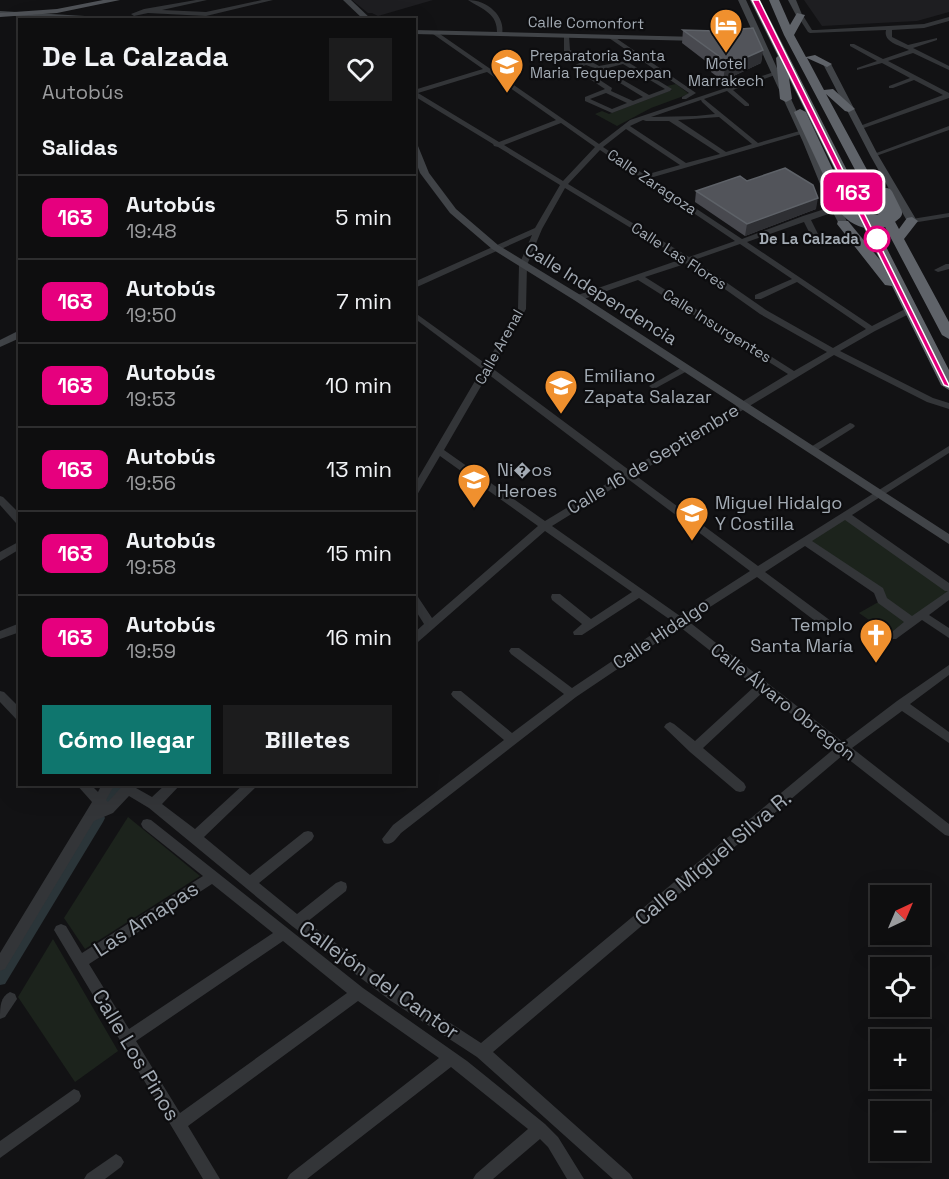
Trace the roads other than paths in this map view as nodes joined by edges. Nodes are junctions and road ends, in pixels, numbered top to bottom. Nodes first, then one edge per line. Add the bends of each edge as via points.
1 (75, 0) edge
2 (116, 0) edge
3 (204, 0) edge
4 (270, 0) edge
5 (347, 0) edge
6 (471, 0) edge
7 (742, 0) edge
8 (755, 0) edge
9 (774, 0) edge
10 (792, 0) edge
11 (194, 1) edge
12 (46, 2) dead end
13 (36, 3) junction
14 (91, 4) junction
15 (239, 6) junction
16 (0, 8) edge
17 (169, 10) junction
18 (56, 14) junction
19 (134, 14) dead end
20 (206, 14) junction
21 (800, 15) junction
22 (0, 16) edge
23 (17, 17) edge
24 (98, 18) edge
25 (367, 18) edge
26 (949, 19) edge
27 (890, 27) junction
28 (416, 32) edge
29 (435, 33) junction
30 (500, 34) junction
31 (610, 37) junction
32 (710, 39) edge
33 (786, 39) junction
34 (935, 39) dead end
35 (565, 41) junction
36 (852, 45) dead end
37 (912, 49) junction
38 (820, 60) junction
39 (883, 61) junction
40 (584, 64) junction
41 (790, 65) junction
42 (599, 68) junction
43 (949, 68) edge
44 (859, 69) dead end
45 (488, 70) junction
46 (773, 74) junction
47 (915, 78) junction
48 (891, 87) dead end
49 (728, 88) junction
50 (607, 91) junction
51 (830, 91) junction
52 (416, 92) edge
53 (416, 94) edge
54 (949, 96) edge
55 (648, 97) junction
56 (786, 99) junction
57 (704, 101) dead end
58 (633, 103) junction
59 (747, 105) dead end
60 (849, 108) junction
61 (721, 115) junction
62 (644, 119) junction
63 (670, 119) junction
64 (561, 121) junction
65 (628, 123) junction
66 (859, 128) junction
67 (949, 128) edge
68 (803, 132) junction
69 (496, 145) junction
70 (758, 145) junction
71 (599, 147) junction
72 (416, 151) edge
73 (725, 154) junction
74 (874, 155) junction
75 (686, 166) junction
76 (645, 177) junction
77 (564, 184) junction
78 (838, 204) junction
79 (949, 215) edge
80 (806, 218) junction
81 (912, 221) junction
82 (843, 224) joint
83 (538, 229) junction
84 (899, 237) junction
85 (817, 240) dead end
86 (741, 241) junction
87 (495, 247) junction
88 (689, 260) junction
89 (523, 265) junction
90 (949, 266) edge
91 (938, 270) dead end
92 (639, 277) junction
93 (798, 279) junction
94 (416, 284) edge
95 (758, 297) dead end
96 (578, 298) junction
97 (912, 309) junction
98 (416, 315) edge
99 (872, 329) junction
100 (18, 334) edge
101 (949, 335) edge
102 (0, 344) edge
103 (834, 352) junction
104 (686, 368) junction
105 (488, 369) junction
106 (795, 375) junction
107 (949, 385) edge
108 (653, 386) dead end
109 (742, 405) junction
110 (949, 406) edge
111 (850, 426) dead end
112 (949, 449) edge
113 (439, 450) junction
114 (812, 450) junction
115 (628, 475) junction
116 (416, 490) edge
117 (879, 494) junction
118 (0, 499) edge
119 (845, 515) junction
120 (18, 519) edge
121 (546, 525) junction
122 (949, 540) edge
123 (805, 541) junction
124 (18, 545) edge
125 (0, 557) edge
126 (757, 571) junction
127 (949, 588) edge
128 (640, 592) junction
129 (949, 595) edge
130 (556, 597) dead end
131 (416, 603) edge
132 (922, 615) junction
133 (680, 621) junction
134 (912, 622) junction
135 (430, 624) junction
136 (590, 624) junction
137 (827, 624) dead end
138 (18, 628) edge
139 (578, 632) dead end
140 (949, 634) edge
141 (0, 635) edge
142 (892, 636) dead end
143 (416, 637) edge
144 (515, 651) dead end
145 (949, 669) edge
146 (762, 686) junction
147 (457, 694) dead end
148 (572, 694) junction
149 (0, 695) edge
150 (901, 704) junction
151 (18, 714) edge
152 (670, 727) dead end
153 (949, 738) edge
154 (512, 740) junction
155 (694, 749) junction
156 (842, 749) junction
157 (84, 786) edge
158 (109, 786) edge
159 (174, 786) edge
160 (251, 786) edge
161 (740, 786) dead end
162 (129, 787) edge
163 (153, 804) junction
164 (103, 805) junction
165 (147, 824) dead end
166 (949, 831) edge
167 (308, 836) dead end
168 (195, 837) junction
169 (388, 839) dead end
170 (212, 877) junction
171 (249, 883) junction
172 (341, 887) dead end
173 (297, 922) junction
174 (61, 930) dead end
175 (283, 934) junction
176 (80, 962) junction
177 (0, 965) edge
178 (358, 993) junction
179 (10, 999) dead end
180 (0, 1012) edge
181 (126, 1039) junction
182 (482, 1052) junction
183 (451, 1058) junction
184 (74, 1096) dead end
185 (178, 1124) junction
186 (540, 1129) junction
187 (0, 1150) edge
188 (116, 1161) dead end
189 (92, 1179) edge
190 (212, 1179) edge
191 (295, 1179) edge
192 (480, 1179) edge
193 (576, 1179) edge
194 (625, 1179) edge

1 - 14 main road via 78,4
2 - 14 main road
3 - 11 street
4 - 15 street
5 - 25 street
6 - 30 street via 495,12 502,26
7 - 46 street via 753,37
8 - 33 highway
9 - 33 highway
10 - 21 street
11 - 17 street
12 - 13 main road
13 - 16 main road
13 - 23 main road via 20,8
14 - 18 main road
15 - 20 street
15 - 20 street via 241,14
17 - 19 street
17 - 20 street
18 - 23 main road
18 - 24 street
21 - 27 street via 813,32
21 - 33 highway
22 - 23 main road
26 - 27 street via 924,26
27 - 37 street via 887,36
28 - 29 street, Calle Comonfort
29 - 30 street, Calle Comonfort
29 - 45 street, Calle Zaragoza
30 - 35 street, Calle Comonfort
31 - 32 street, Calle Comonfort
31 - 35 street, Calle Comonfort
31 - 65 street, Calle Arenal via 693,93
33 - 38 highway
33 - 41 highway
33 - 56 highway
33 - 84 highway
34 - 37 street
35 - 40 street
35 - 40 street via 562,52
36 - 39 street
37 - 39 street
37 - 43 street
38 - 51 highway
38 - 60 street
39 - 44 street
39 - 47 street
40 - 42 street
40 - 50 street via 575,68 610,89
41 - 78 highway via 799,110
41 - 97 highway
42 - 55 street
42 - 55 street via 625,62 669,89
45 - 52 street
45 - 64 street, Calle Zaragoza
46 - 49 street
46 - 56 street
47 - 48 street
47 - 54 street
49 - 59 street
49 - 62 street
50 - 58 street
50 - 58 street via 585,99 610,111
51 - 60 highway
51 - 78 highway, bridge via 895,213 880,221 868,221 852,216
53 - 69 street, Calle Las Flores
54 - 66 street
55 - 58 street
56 - 68 street
57 - 61 street
60 - 66 street
61 - 63 street
61 - 70 street
62 - 63 street
62 - 65 street
63 - 73 street
64 - 69 street
64 - 71 street, Calle Zaragoza
65 - 71 street, Calle Arenal
65 - 75 street
66 - 74 street
67 - 74 street
68 - 70 street
68 - 78 street
69 - 77 street, Calle Las Flores
70 - 73 street
71 - 76 street, Calle Zaragoza
71 - 77 street, Calle Arenal
72 - 87 street, Calle Independencia via 425,173 453,211
73 - 75 street
74 - 81 street
75 - 76 street
76 - 86 street, Calle Zaragoza
77 - 83 street, Calle Arenal
77 - 88 street, Calle Las Flores
78 - 80 street
78 - 82 street
79 - 81 street
80 - 85 street
80 - 86 street
81 - 84 highway
82 - 97 highway
83 - 87 street
83 - 89 street, Calle Arenal
84 - 101 highway
86 - 88 street
86 - 93 street, Calle Zaragoza
87 - 89 street, Calle Independencia
87 - 94 street
88 - 92 street
88 - 103 street, Calle Las Flores via 763,312
89 - 96 street, Calle Independencia
89 - 105 street, Calle Arenal via 522,309
90 - 91 street
92 - 96 street
92 - 106 street, Calle Insurgentes
93 - 95 street
93 - 99 street, Calle Zaragoza
96 - 104 street, Calle Independencia
97 - 99 street, Calle 16 de Septiembre
97 - 107 highway
98 - 105 street
99 - 103 street, Calle 16 de Septiembre
100 - 102 street
103 - 106 street, Calle 16 de Septiembre
103 - 110 street, Calle Las Flores
104 - 108 street
104 - 109 street, Calle Independencia
105 - 113 street, Calle Arenal
105 - 115 street
106 - 109 street, Calle 16 de Septiembre
109 - 114 street, Calle Independencia
109 - 115 street, Calle 16 de Septiembre
111 - 114 street
112 - 117 street, Calle Hidalgo
113 - 116 street, Calle Arenal
113 - 121 street, Calle Álvaro Obregón
114 - 117 street, Calle Independencia
115 - 121 street, Calle 16 de Septiembre
115 - 126 street
117 - 119 street, Calle Hidalgo
117 - 122 street, Calle Independencia
118 - 120 street
119 - 123 street, Calle Hidalgo
119 - 127 street
121 - 128 street, Calle Álvaro Obregón
121 - 135 street, Calle 16 de Septiembre
123 - 126 street, Calle Hidalgo
123 - 134 street via 879,591 882,600
124 - 125 street
126 - 133 street, Calle Hidalgo
126 - 137 street
128 - 133 street, Calle Álvaro Obregón
128 - 136 street
129 - 132 street
130 - 136 street
131 - 135 street
132 - 134 street
132 - 140 street
133 - 146 street, Calle Álvaro Obregón
133 - 148 street, Calle Hidalgo
134 - 142 street
135 - 143 street, Calle 16 de Septiembre
136 - 139 street
138 - 141 street
144 - 148 street
145 - 150 street, Calle Miguel Silva R.
146 - 155 street
146 - 156 street, Calle Álvaro Obregón
147 - 154 street
148 - 154 street, Calle Hidalgo
149 - 151 street
150 - 153 street
150 - 156 street, Calle Miguel Silva R.
152 - 155 street
154 - 169 street, Calle Hidalgo
155 - 161 street
156 - 166 street, Calle Álvaro Obregón
156 - 182 street, Calle Miguel Silva R.
157 - 164 street
158 - 164 street
159 - 163 street
160 - 168 street
162 - 163 street, Callejón del Cantor
162 - 164 street
163 - 168 street, Callejón del Cantor
164 - 177 street via 89,818
165 - 170 street
167 - 171 street
168 - 171 street, Callejón del Cantor
170 - 175 street
170 - 176 street, Las Amapas
171 - 173 street, Callejón del Cantor
172 - 173 street
173 - 182 street, Callejón del Cantor via 396,996
174 - 176 street, Calle Los Pinos
175 - 178 street
175 - 181 street
176 - 181 street, Calle Los Pinos
178 - 183 street
178 - 185 street
179 - 180 street
181 - 185 street, Calle Los Pinos
182 - 194 street, Callejón del Cantor
183 - 186 street
183 - 191 street
184 - 187 street
185 - 190 street, Calle Los Pinos
186 - 192 street
186 - 193 street
188 - 189 street

